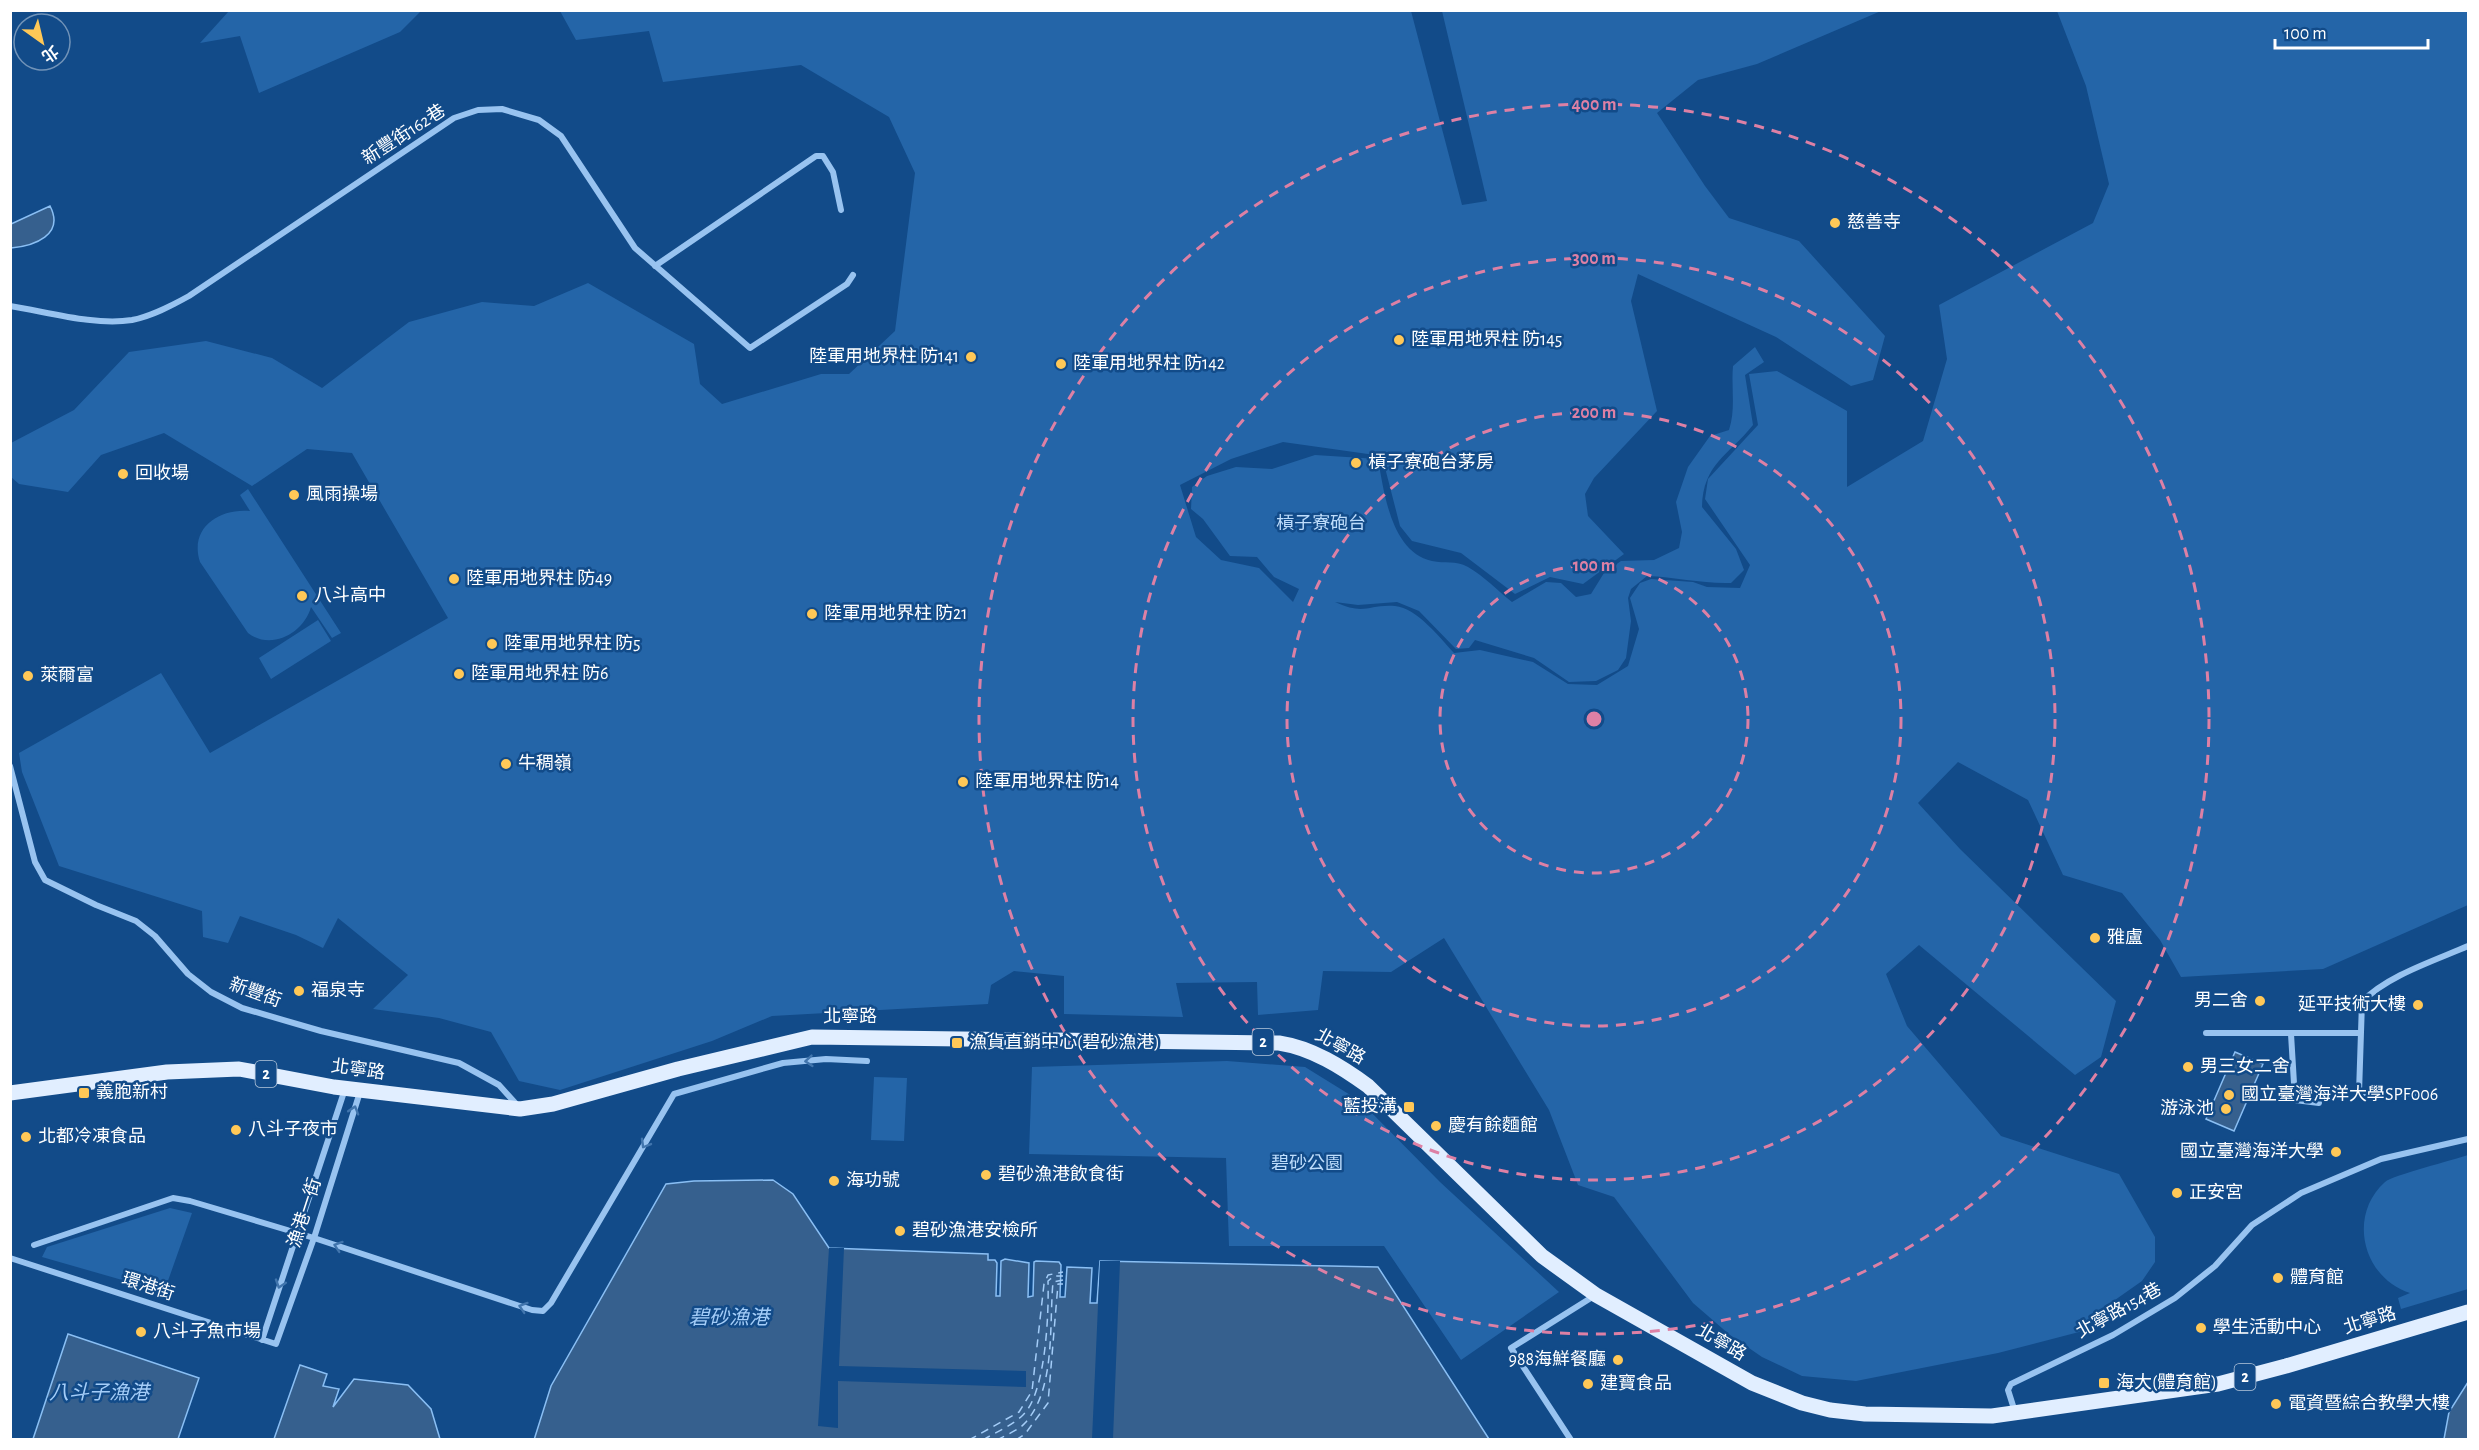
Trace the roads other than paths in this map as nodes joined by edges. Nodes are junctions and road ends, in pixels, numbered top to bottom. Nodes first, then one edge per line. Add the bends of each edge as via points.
1 (841, 210) dead end
2 (655, 266) junction
3 (853, 275) dead end
4 (10, 306) edge
5 (10, 766) edge
6 (2469, 946) edge
7 (2206, 1033) dead end
8 (2361, 1033) junction
9 (2291, 1034) junction
10 (867, 1061) dead end
11 (352, 1089) junction
12 (10, 1093) edge
13 (2418, 1094) dead end
14 (2319, 1103) dead end
15 (520, 1109) junction
16 (2469, 1139) edge
17 (296, 1234) junction
18 (314, 1238) junction
19 (34, 1245) dead end
20 (10, 1258) edge
21 (1596, 1294) junction
22 (2469, 1312) edge
23 (262, 1340) junction
24 (276, 1344) joint
25 (2015, 1413) junction
26 (1570, 1440) edge

1 - 2 street via 830,165 823,156 816,156
2 - 3 street, 新豐街162巷 via 750,348 847,285
2 - 4 street, 新豐街162巷 via 624,234 561,136 539,120 502,110 478,110 454,118 165,309 133,320 107,322
5 - 15 street, 新豐街 via 34,862 45,880 136,921 211,992 242,1008 459,1063 498,1085
6 - 8 street via 2372,992 2362,1002
7 - 9 street
8 - 9 street
8 - 13 street via 2360,1094
9 - 14 street via 2295,1100
10 -> 18 street via 783,1063 674,1094 543,1311
11 - 12 main road, 北寧路 / 2 via 239,1069 168,1072
11 - 15 main road, 北寧路 / 2
11 - 17 street, 漁港一街
18 -> 11 street, 漁港一街
15 - 21 main road, 北寧路 / 2 via 553,1104 812,1036 1292,1045 1341,1068 1368,1086 1542,1256
16 - 25 street, 北寧路154巷 via 2381,1159 2301,1193 2252,1225 2215,1266 2175,1298 2113,1335 2011,1384 2008,1390
17 - 18 street
17 - 19 street via 173,1198
17 -> 23 street, 漁港一街
18 - 24 street, 漁港一街
20 - 23 street, 環港街
21 - 25 main road, 北寧路 / 2 via 1752,1383 1802,1403 1866,1414
21 - 26 street via 1511,1348
22 - 25 main road, 北寧路 / 2 via 2218,1384
23 - 24 street, 環港街

